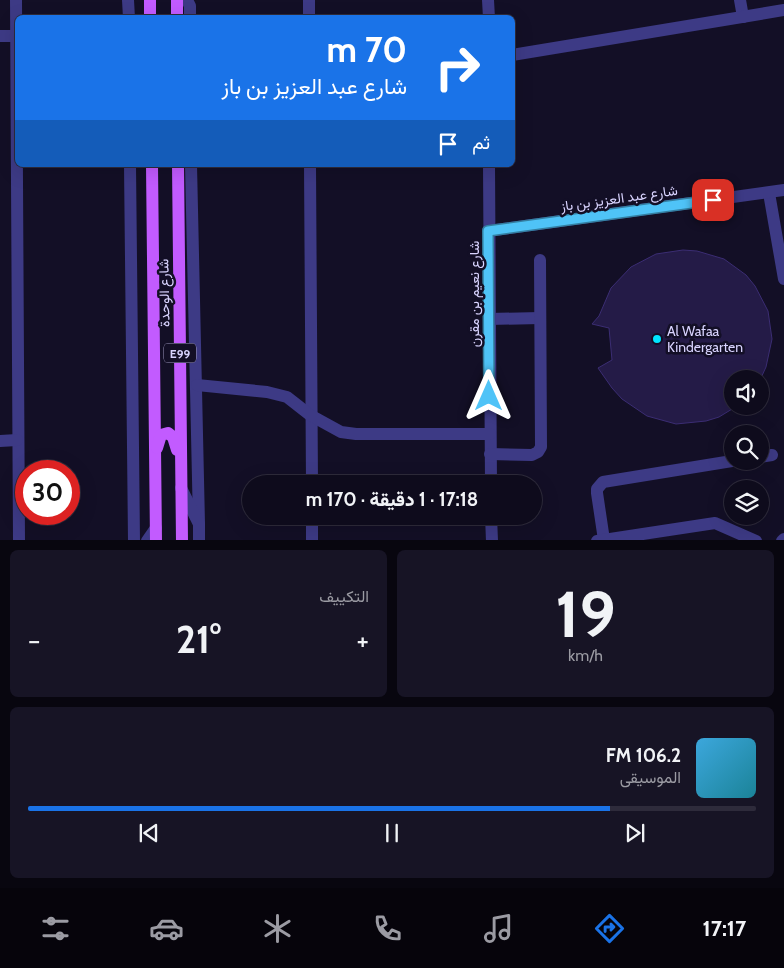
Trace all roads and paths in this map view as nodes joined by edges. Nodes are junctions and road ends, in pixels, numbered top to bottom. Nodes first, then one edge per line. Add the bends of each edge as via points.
1 (16, 0) edge
2 (128, 0) edge
3 (150, 0) edge
4 (177, 0) edge
5 (309, 0) edge
6 (488, 0) edge
7 (740, 0) edge
8 (784, 10) edge
9 (16, 15) edge
10 (128, 15) edge
11 (150, 15) edge
12 (177, 15) edge
13 (309, 15) edge
14 (489, 15) edge
15 (743, 17) junction
16 (0, 36) edge
17 (15, 36) edge
18 (515, 55) edge
19 (17, 167) edge
20 (130, 167) edge
21 (152, 167) edge
22 (178, 167) edge
23 (187, 167) edge
24 (192, 167) edge
25 (310, 167) edge
26 (489, 167) edge
27 (784, 190) edge
28 (178, 191) junction
29 (769, 193) junction
30 (488, 231) junction
31 (540, 260) dead end
32 (784, 279) edge
33 (489, 318) junction
34 (540, 318) junction
35 (198, 385) junction
36 (310, 415) junction
37 (490, 434) junction
38 (18, 440) junction
39 (0, 441) edge
40 (490, 454) junction
41 (154, 456) junction
42 (724, 462) edge
43 (181, 475) junction
44 (312, 475) edge
45 (491, 475) edge
46 (181, 488) junction
47 (199, 524) junction
48 (312, 525) edge
49 (491, 525) edge
50 (156, 534) edge
51 (19, 540) edge
52 (134, 540) edge
53 (147, 540) edge
54 (182, 540) edge
55 (200, 540) edge
56 (312, 540) edge
57 (492, 540) edge
58 (600, 540) edge
59 (753, 540) edge

1 - 9 street
2 - 10 street
3 - 11 main road
4 - 12 main road
5 - 13 street
6 - 14 street
7 - 15 street
8 - 15 street
15 - 18 street
16 - 17 street
19 - 38 street
20 - 52 street
21 - 41 main road, شارع الوحدة / E99
22 - 28 main road, شارع الوحدة / E99
23 - 28 street
24 - 35 street
25 - 36 street
26 - 30 street, شارع نعيم بن مقرن
27 - 29 street, شارع عبد العزيز بن باز
28 - 43 main road, شارع الوحدة / E99
29 - 30 street, شارع عبد العزيز بن باز
29 - 32 street
30 - 33 street, شارع نعيم بن مقرن
31 - 34 street
33 - 34 street
33 - 37 street, شارع نعيم بن مقرن
34 - 40 street via 541,447 532,454
35 - 36 street via 288,397
35 - 47 street
36 - 37 street via 341,432 356,434
36 - 44 street
37 - 40 street, شارع نعيم بن مقرن
38 - 39 street
38 - 51 street
40 - 45 street, شارع نعيم بن مقرن
41 - 43 main road via 161,435 171,434
41 - 50 main road, شارع الوحدة / E99
42 - 58 street via 603,482 597,494
43 - 46 main road, شارع الوحدة / E99
46 - 47 street
46 - 54 main road, شارع الوحدة / E99
47 - 55 street
48 - 56 street
49 - 57 street
50 - 53 street
58 - 59 street via 716,523

